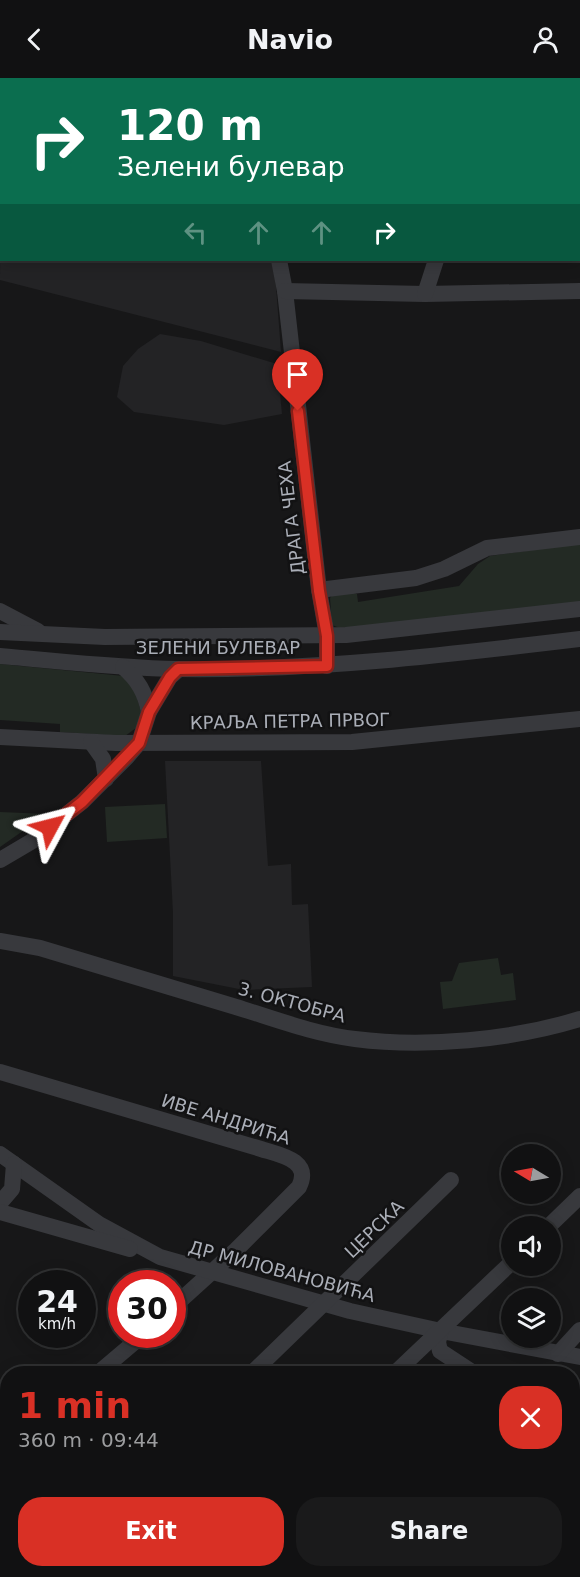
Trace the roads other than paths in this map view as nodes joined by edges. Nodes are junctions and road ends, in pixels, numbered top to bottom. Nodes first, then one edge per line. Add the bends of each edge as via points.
1 (279, 261) edge
2 (436, 261) edge
3 (285, 291) junction
4 (580, 291) edge
5 (425, 294) junction
6 (580, 537) edge
7 (319, 591) junction
8 (580, 609) edge
9 (0, 611) edge
10 (0, 632) edge
11 (47, 635) junction
12 (327, 636) junction
13 (580, 639) edge
14 (0, 656) edge
15 (327, 666) junction
16 (123, 667) junction
17 (178, 669) junction
18 (149, 712) junction
19 (580, 719) edge
20 (0, 737) edge
21 (91, 742) junction
22 (139, 743) junction
23 (106, 779) junction
24 (0, 860) edge
25 (0, 941) edge
26 (580, 1019) edge
27 (0, 1072) edge
28 (0, 1154) edge
29 (14, 1164) junction
30 (451, 1180) dead end
31 (580, 1196) edge
32 (0, 1203) edge
33 (0, 1212) edge
34 (559, 1216) edge
35 (160, 1257) junction
36 (210, 1272) junction
37 (501, 1273) edge
38 (186, 1295) edge
39 (323, 1304) junction
40 (580, 1330) edge
41 (441, 1331) junction
42 (128, 1348) edge
43 (558, 1354) junction
44 (580, 1357) edge
45 (106, 1366) edge
46 (259, 1366) edge
47 (403, 1366) edge
48 (463, 1366) edge

1 - 3 street, ДРАГА ЧЕХА
2 - 5 street
3 - 5 street
3 - 7 street, ДРАГА ЧЕХА
4 - 5 street
6 - 7 street via 487,548 416,578
7 - 12 street, ДРАГА ЧЕХА
8 - 12 street, ЗЕЛЕНИ БУЛЕВАР
9 - 11 street
10 - 11 street, ЗЕЛЕНИ БУЛЕВАР
11 - 12 street, ЗЕЛЕНИ БУЛЕВАР
12 - 15 street, ДРАГА ЧЕХА
13 - 15 street, ЗЕЛЕНИ БУЛЕВАР
14 - 16 street, ЗЕЛЕНИ БУЛЕВАР
15 - 17 street, ЗЕЛЕНИ БУЛЕВАР
16 - 17 street, ЗЕЛЕНИ БУЛЕВАР
16 - 18 street via 146,695
17 - 18 street
18 - 22 street
19 - 22 street, КРАЉА ПЕТРА ПРВОГ via 352,742
20 - 21 street, КРАЉА ПЕТРА ПРВОГ
21 - 22 street, КРАЉА ПЕТРА ПРВОГ
21 - 23 street via 103,759
22 - 23 street
23 - 24 street via 34,840
25 - 26 street, 3. ОКТОБРА via 40,948 293,1025 353,1039 447,1042
27 - 36 street, ИВЕ АНДРИЋА via 295,1162 303,1172 299,1187
28 - 29 street, ДР МИЛОВАНОВИЋА
29 - 32 street via 12,1189
29 - 35 street, ДР МИЛОВАНОВИЋА via 99,1224
30 - 39 street, ЦЕРСКА
31 - 34 street
33 - 35 street
35 - 36 street, ДР МИЛОВАНОВИЋА
36 - 38 street
36 - 39 street, ДР МИЛОВАНОВИЋА
37 - 41 street
39 - 41 street, ДР МИЛОВАНОВИЋА
39 - 46 street, ЦЕРСКА
40 - 43 street
41 - 43 street, ДР МИЛОВАНОВИЋА
41 - 47 street
41 - 48 street via 440,1351
42 - 45 street
43 - 44 street, ДР МИЛОВАНОВИЋА

